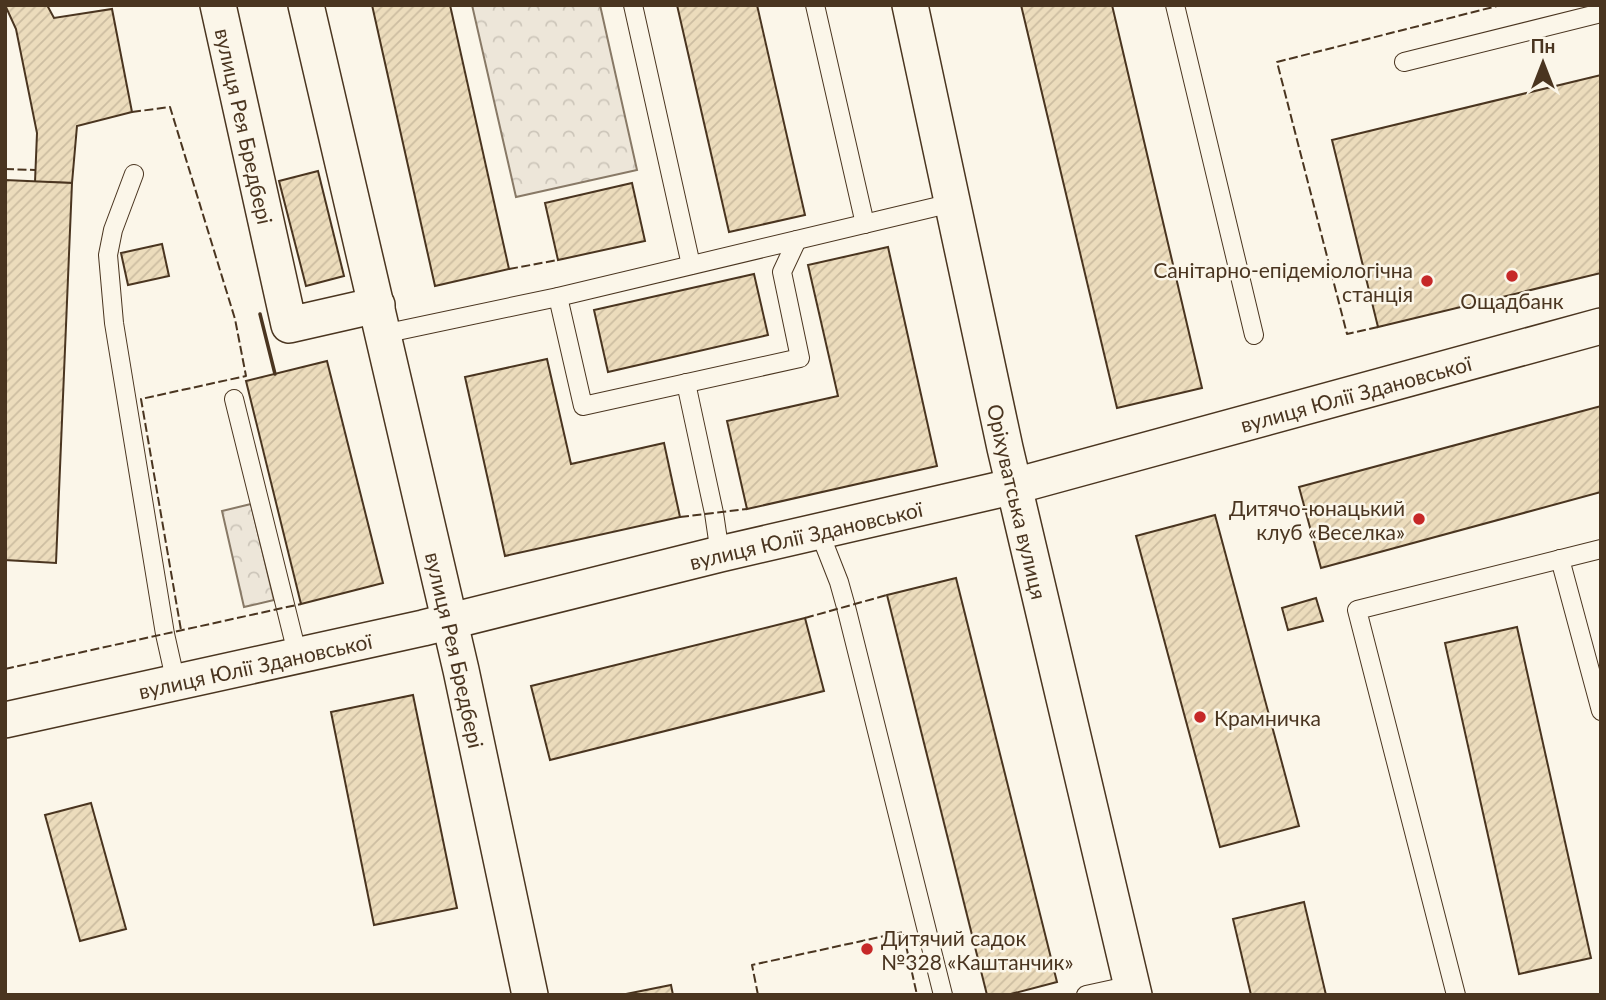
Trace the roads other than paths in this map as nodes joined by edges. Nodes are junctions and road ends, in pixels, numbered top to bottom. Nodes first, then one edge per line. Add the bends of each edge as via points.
1 (218, 5) edge
2 (306, 5) edge
3 (633, 5) edge
4 (815, 5) edge
5 (910, 5) edge
6 (1175, 5) edge
7 (1601, 13) edge
8 (1404, 62) dead end
9 (134, 174) dead end
10 (952, 204) junction
11 (865, 224) junction
12 (797, 240) junction
13 (691, 265) junction
14 (558, 297) junction
15 (380, 319) junction
16 (1601, 326) edge
17 (1254, 335) dead end
18 (686, 383) junction
19 (234, 399) dead end
20 (1014, 485) junction
21 (819, 531) junction
22 (1601, 549) edge
23 (720, 554) junction
24 (1560, 559) junction
25 (449, 622) junction
26 (298, 657) junction
27 (176, 683) junction
28 (1601, 711) edge
29 (5, 720) edge
30 (1133, 990) edge
31 (530, 995) edge
32 (943, 995) edge
33 (1086, 995) edge
34 (1456, 995) edge

1 - 15 street, вулиця Рея Бредбері via 289,324
2 - 15 street, вулиця Рея Бредбері
3 - 13 lane
4 - 11 lane
5 - 10 street, Оріхуватська вулиця
6 - 17 lane
7 - 8 lane
9 - 27 lane via 108,255 114,323
10 - 11 lane
10 - 20 street, Оріхуватська вулиця
11 - 12 lane
12 - 13 lane
12 - 18 lane via 782,272 800,358
13 - 14 lane
14 - 15 lane
14 - 18 lane via 583,406
15 - 25 street, вулиця Рея Бредбері
16 - 20 street, вулиця Юлії Здановської
18 - 23 lane
19 - 26 lane
20 - 21 street, вулиця Юлії Здановської
20 - 30 street, Оріхуватська вулиця
21 - 23 street, вулиця Юлії Здановської
21 - 32 lane via 846,607
22 - 24 lane
23 - 25 street, вулиця Юлії Здановської
24 - 28 lane
24 - 34 lane via 1357,610
25 - 26 street, вулиця Юлії Здановської
25 - 31 street, вулиця Рея Бредбері
26 - 27 street, вулиця Юлії Здановської
27 - 29 street, вулиця Юлії Здановської
30 - 33 lane

